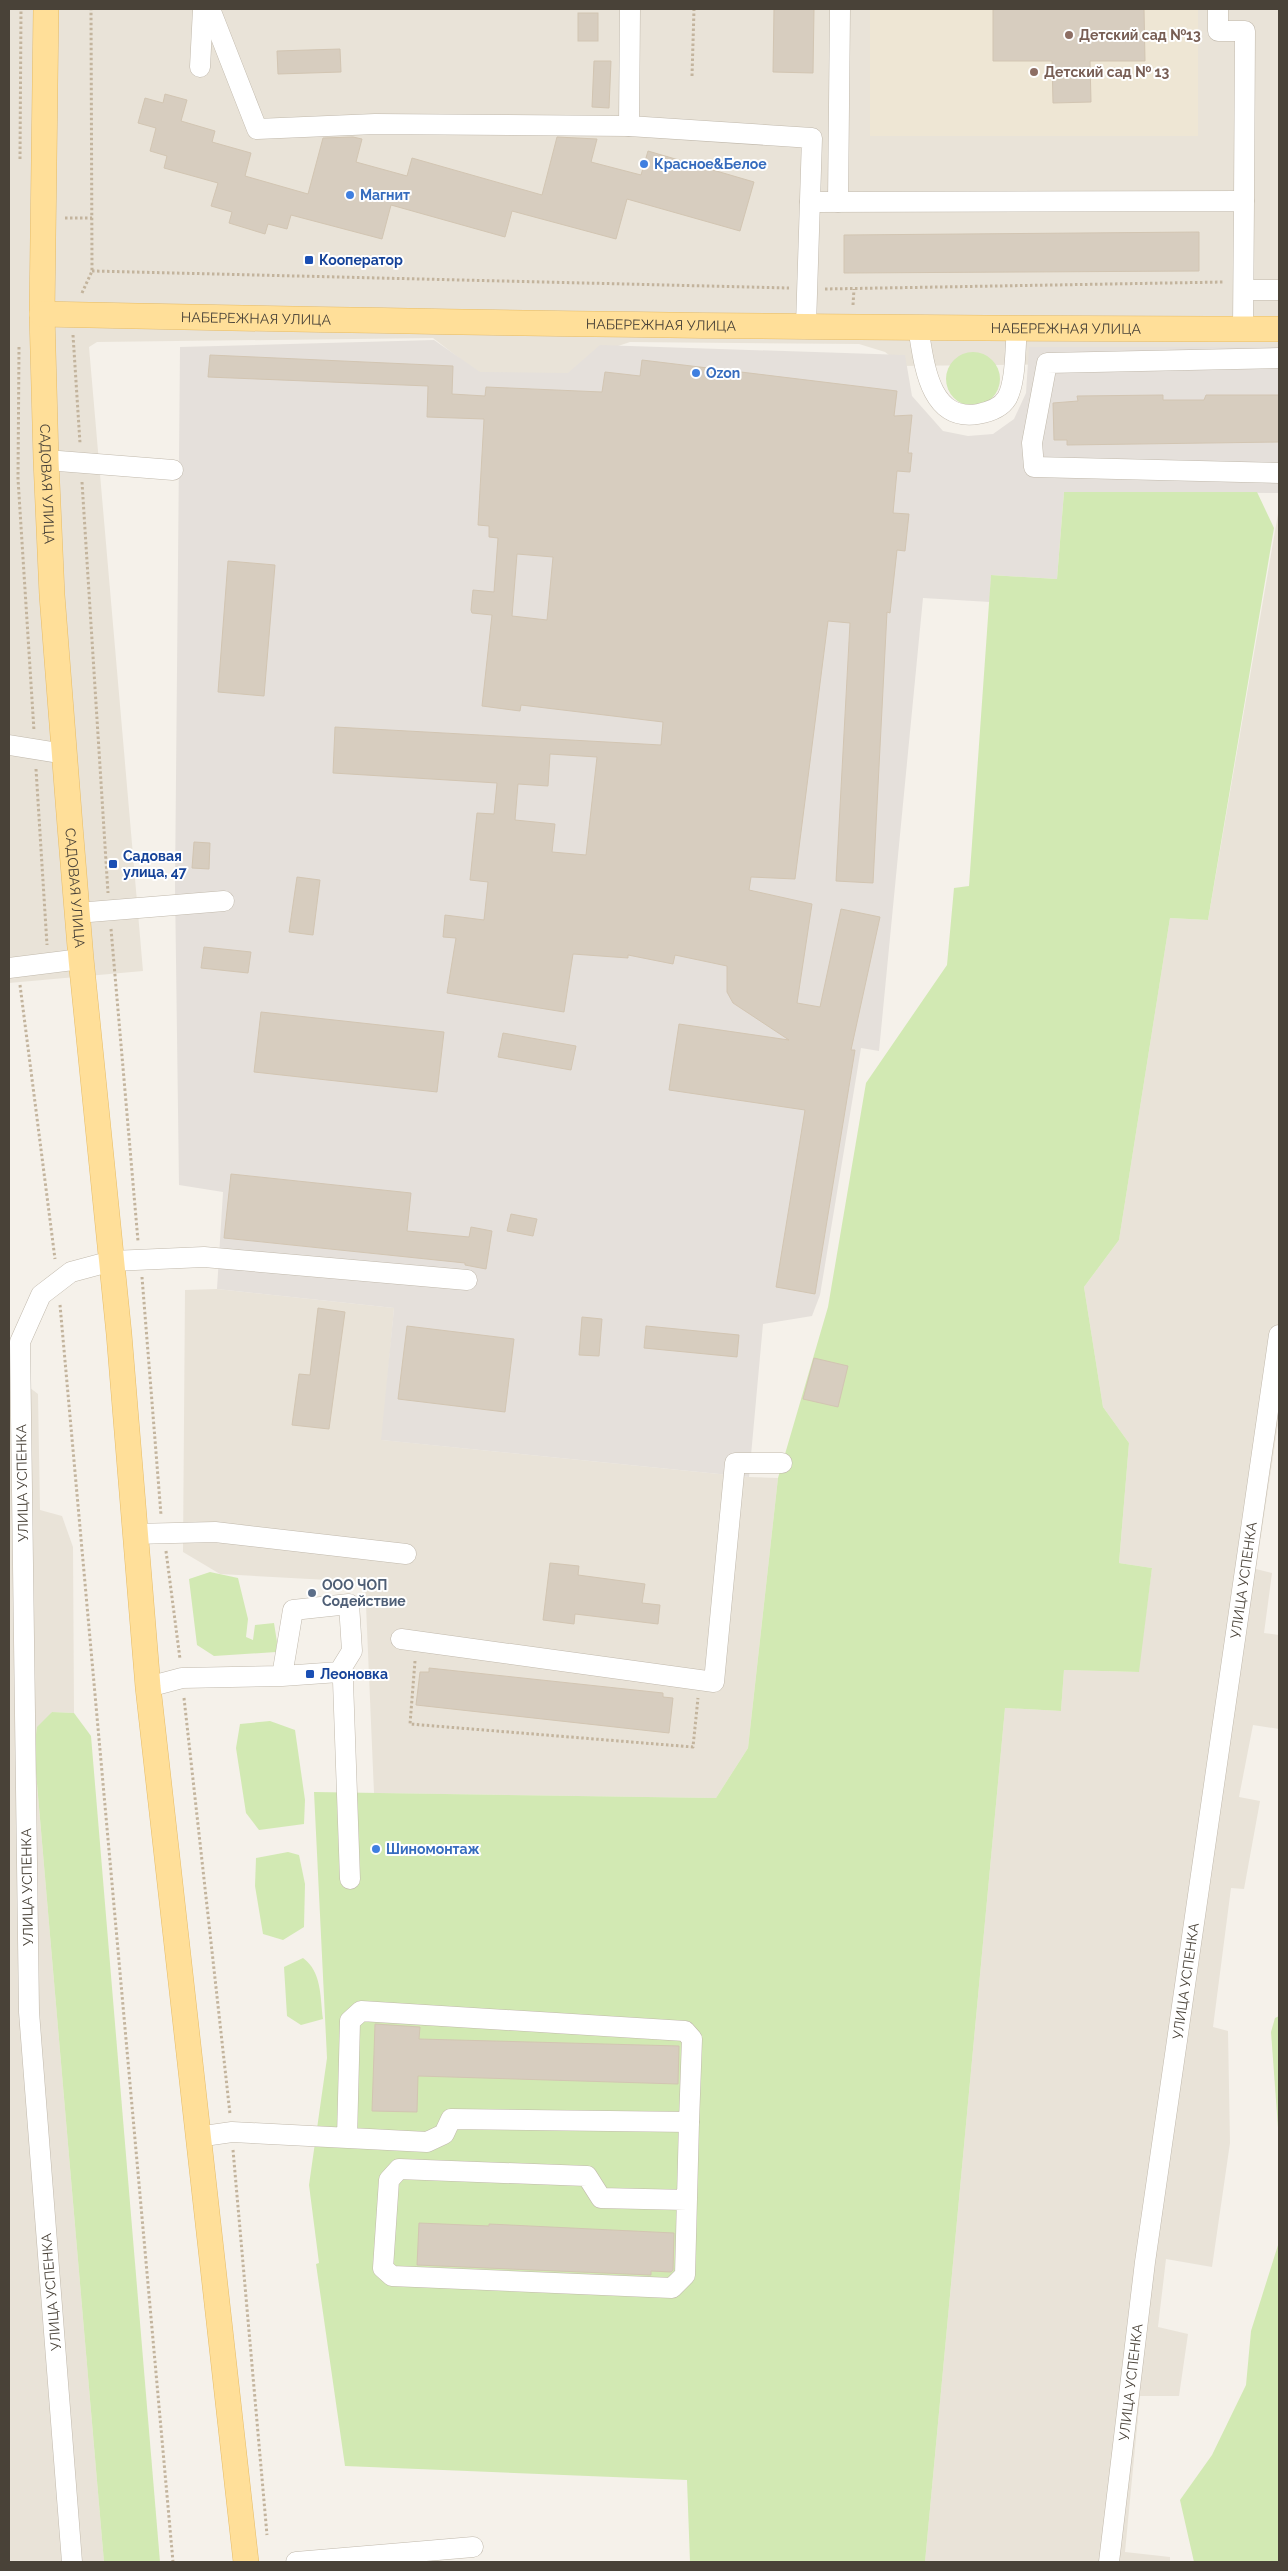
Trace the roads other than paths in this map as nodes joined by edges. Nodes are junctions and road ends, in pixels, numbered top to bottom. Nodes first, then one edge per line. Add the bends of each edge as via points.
1 (46, 9) edge
2 (203, 9) edge
3 (210, 9) edge
4 (630, 9) edge
5 (840, 9) edge
6 (1218, 9) edge
7 (200, 67) dead end
8 (629, 126) junction
9 (1244, 201) junction
10 (810, 202) junction
11 (838, 202) junction
12 (1244, 286) junction
13 (1279, 290) edge
14 (42, 314) junction
15 (806, 325) junction
16 (918, 327) junction
17 (1017, 329) junction
18 (1243, 329) junction
19 (1279, 329) edge
20 (1279, 358) edge
21 (1014, 363) junction
22 (1047, 363) junction
23 (46, 460) junction
24 (173, 470) dead end
25 (1279, 473) edge
26 (9, 744) edge
27 (65, 754) junction
28 (224, 901) dead end
29 (77, 913) junction
30 (81, 959) junction
31 (13, 968) edge
32 (112, 1261) junction
33 (467, 1280) dead end
34 (1279, 1334) edge
35 (782, 1463) dead end
36 (134, 1534) junction
37 (406, 1554) dead end
38 (401, 1639) dead end
39 (339, 1672) junction
40 (282, 1676) junction
41 (148, 1687) junction
42 (350, 1879) dead end
43 (689, 2122) junction
44 (198, 2137) junction
45 (347, 2138) junction
46 (687, 2200) junction
47 (473, 2547) dead end
48 (72, 2562) edge
49 (246, 2562) edge
50 (296, 2562) edge
51 (1108, 2562) edge

1 - 14 main road, САДОВАЯ УЛИЦА
2 - 7 street
3 - 8 street via 257,129 375,124
4 - 8 street
5 - 11 street
6 - 9 street via 1218,31 1245,31
8 - 10 street via 812,138
9 - 11 street
9 - 12 street
10 - 11 street
10 - 15 street
12 - 13 street
12 - 18 street
14 - 15 main road, НАБЕРЕЖНАЯ УЛИЦА via 536,324
14 - 23 main road, САДОВАЯ УЛИЦА
15 - 16 main road, НАБЕРЕЖНАЯ УЛИЦА
16 - 17 main road, НАБЕРЕЖНАЯ УЛИЦА
16 - 21 street via 929,385 941,402 956,412 981,413 1001,405 1011,389
17 - 18 main road, НАБЕРЕЖНАЯ УЛИЦА
17 - 21 street
18 - 19 main road, НАБЕРЕЖНАЯ УЛИЦА
20 - 22 street
21 - 22 street
22 - 25 street via 1032,443 1034,467
23 - 24 street
23 - 27 main road, САДОВАЯ УЛИЦА via 52,595
26 - 27 street
27 - 29 main road, САДОВАЯ УЛИЦА
28 - 29 street
29 - 30 main road, САДОВАЯ УЛИЦА
30 - 31 street
30 - 32 main road, САДОВАЯ УЛИЦА
32 - 33 street, УЛИЦА УСПЕНКА via 204,1258
32 - 36 main road, САДОВАЯ УЛИЦА
32 - 48 street, УЛИЦА УСПЕНКА via 70,1272 42,1295 20,1342 29,2012
34 - 51 street, УЛИЦА УСПЕНКА via 1146,2262
35 - 38 street via 735,1463 706,1687
36 - 37 street via 215,1532
36 - 41 main road, САДОВАЯ УЛИЦА
39 - 40 street
39 - 40 street via 352,1651 349,1604 293,1610
39 - 42 street via 343,1681
40 - 41 street via 182,1678
41 - 44 main road, САДОВАЯ УЛИЦА
43 - 45 street via 451,2119 444,2134 427,2142
43 - 45 street via 692,2039 684,2031 361,2011 350,2021
43 - 46 street
44 - 45 street via 232,2132
44 - 49 main road, САДОВАЯ УЛИЦА
46 - 46 street via 685,2275 672,2288 392,2276 383,2268 389,2180 399,2170 587,2176 600,2198
47 - 50 street

